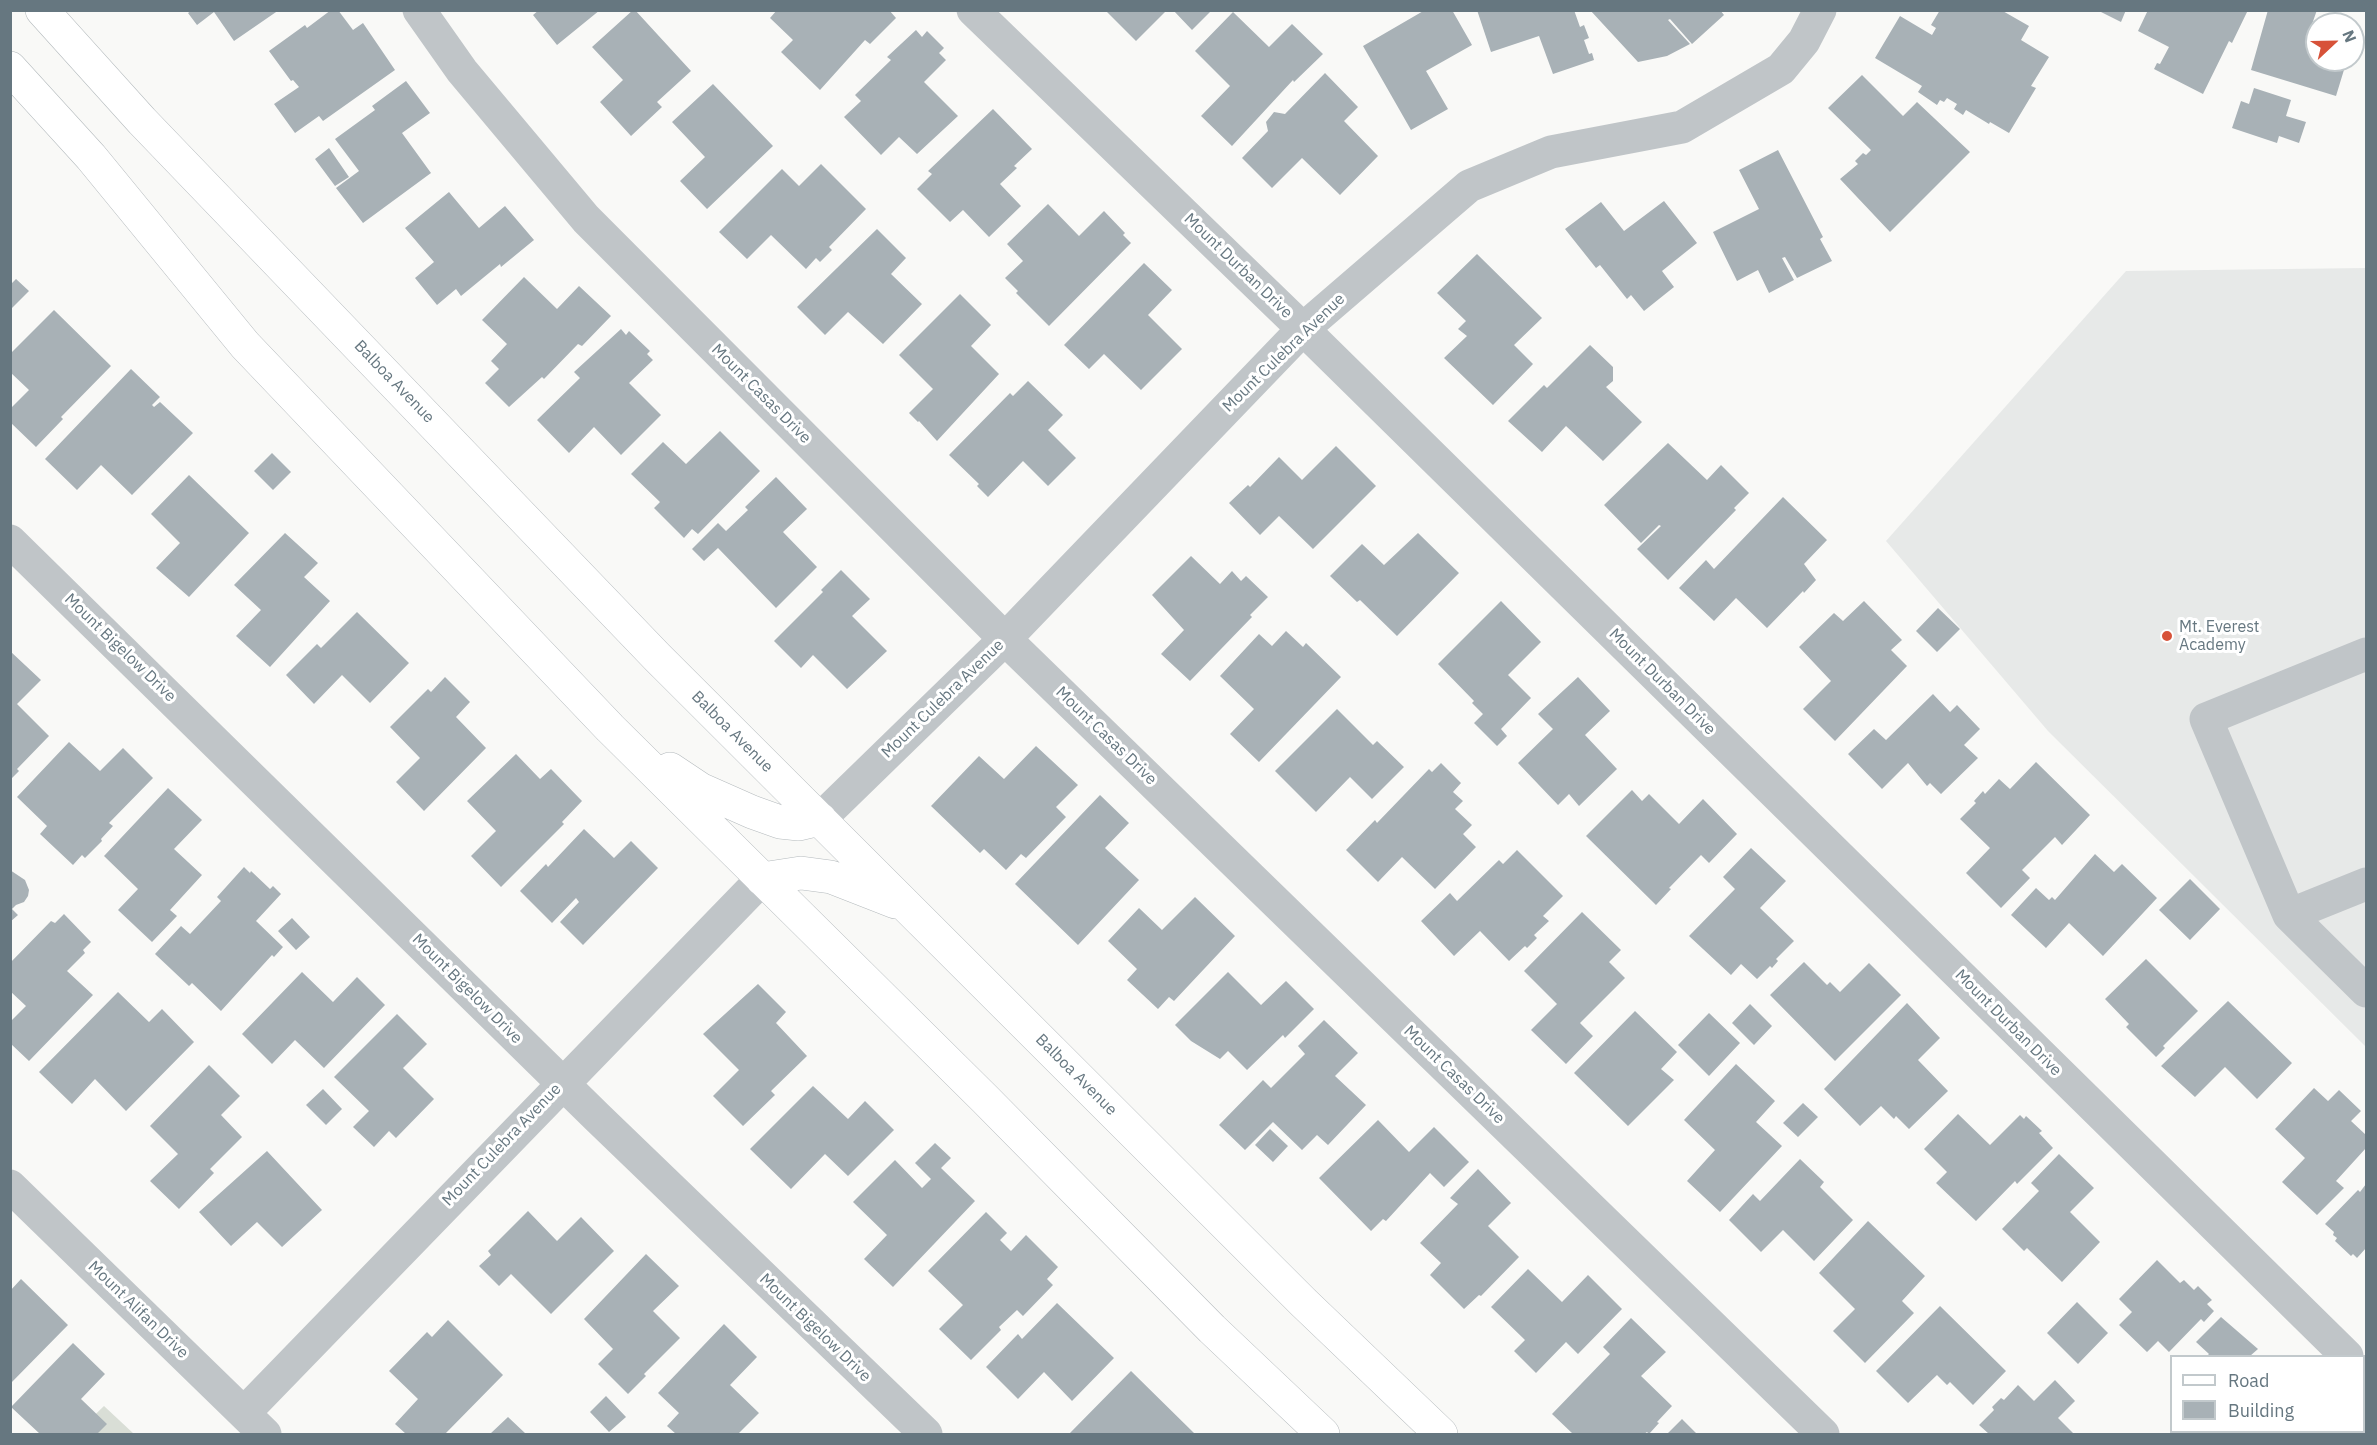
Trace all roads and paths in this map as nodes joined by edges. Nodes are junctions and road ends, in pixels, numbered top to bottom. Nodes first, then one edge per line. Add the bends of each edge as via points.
1 (42, 10) edge
2 (419, 10) edge
3 (973, 10) edge
4 (1820, 10) edge
5 (10, 68) edge
6 (1304, 329) junction
7 (10, 541) edge
8 (1005, 639) junction
9 (2367, 656) edge
10 (610, 728) junction
11 (820, 819) junction
12 (762, 879) junction
13 (2367, 884) edge
14 (910, 908) junction
15 (2289, 915) junction
16 (2367, 992) edge
17 (562, 1083) junction
18 (10, 1186) edge
19 (2346, 1355) edge
20 (254, 1424) edge
21 (926, 1434) edge
22 (1323, 1434) edge
23 (1441, 1434) edge
24 (1822, 1434) edge

1 - 11 main road, Balboa Avenue via 142,121 649,649
2 - 8 street, Mount Casas Drive via 462,71 586,219
3 - 6 street, Mount Durban Drive
4 - 6 street, Mount Culebra Avenue via 1804,41 1781,69 1682,127 1551,153 1469,186
5 - 10 main road via 91,157 245,345
6 - 8 street, Mount Culebra Avenue
6 - 19 street, Mount Durban Drive
7 - 17 street, Mount Bigelow Drive
8 - 11 street, Mount Culebra Avenue
8 - 24 street, Mount Casas Drive
9 - 15 street via 2206,719
10 - 11 main road via 700,789 726,801 780,822 799,824
10 - 12 main road
11 - 14 main road, Balboa Avenue
12 - 14 main road via 801,873 831,877
12 - 17 street, Mount Culebra Avenue
12 - 22 main road via 1212,1329
13 - 15 street
14 - 23 main road, Balboa Avenue via 1304,1303
15 - 16 street
17 - 20 street, Mount Culebra Avenue
17 - 21 street, Mount Bigelow Drive
18 - 20 street, Mount Alifan Drive

